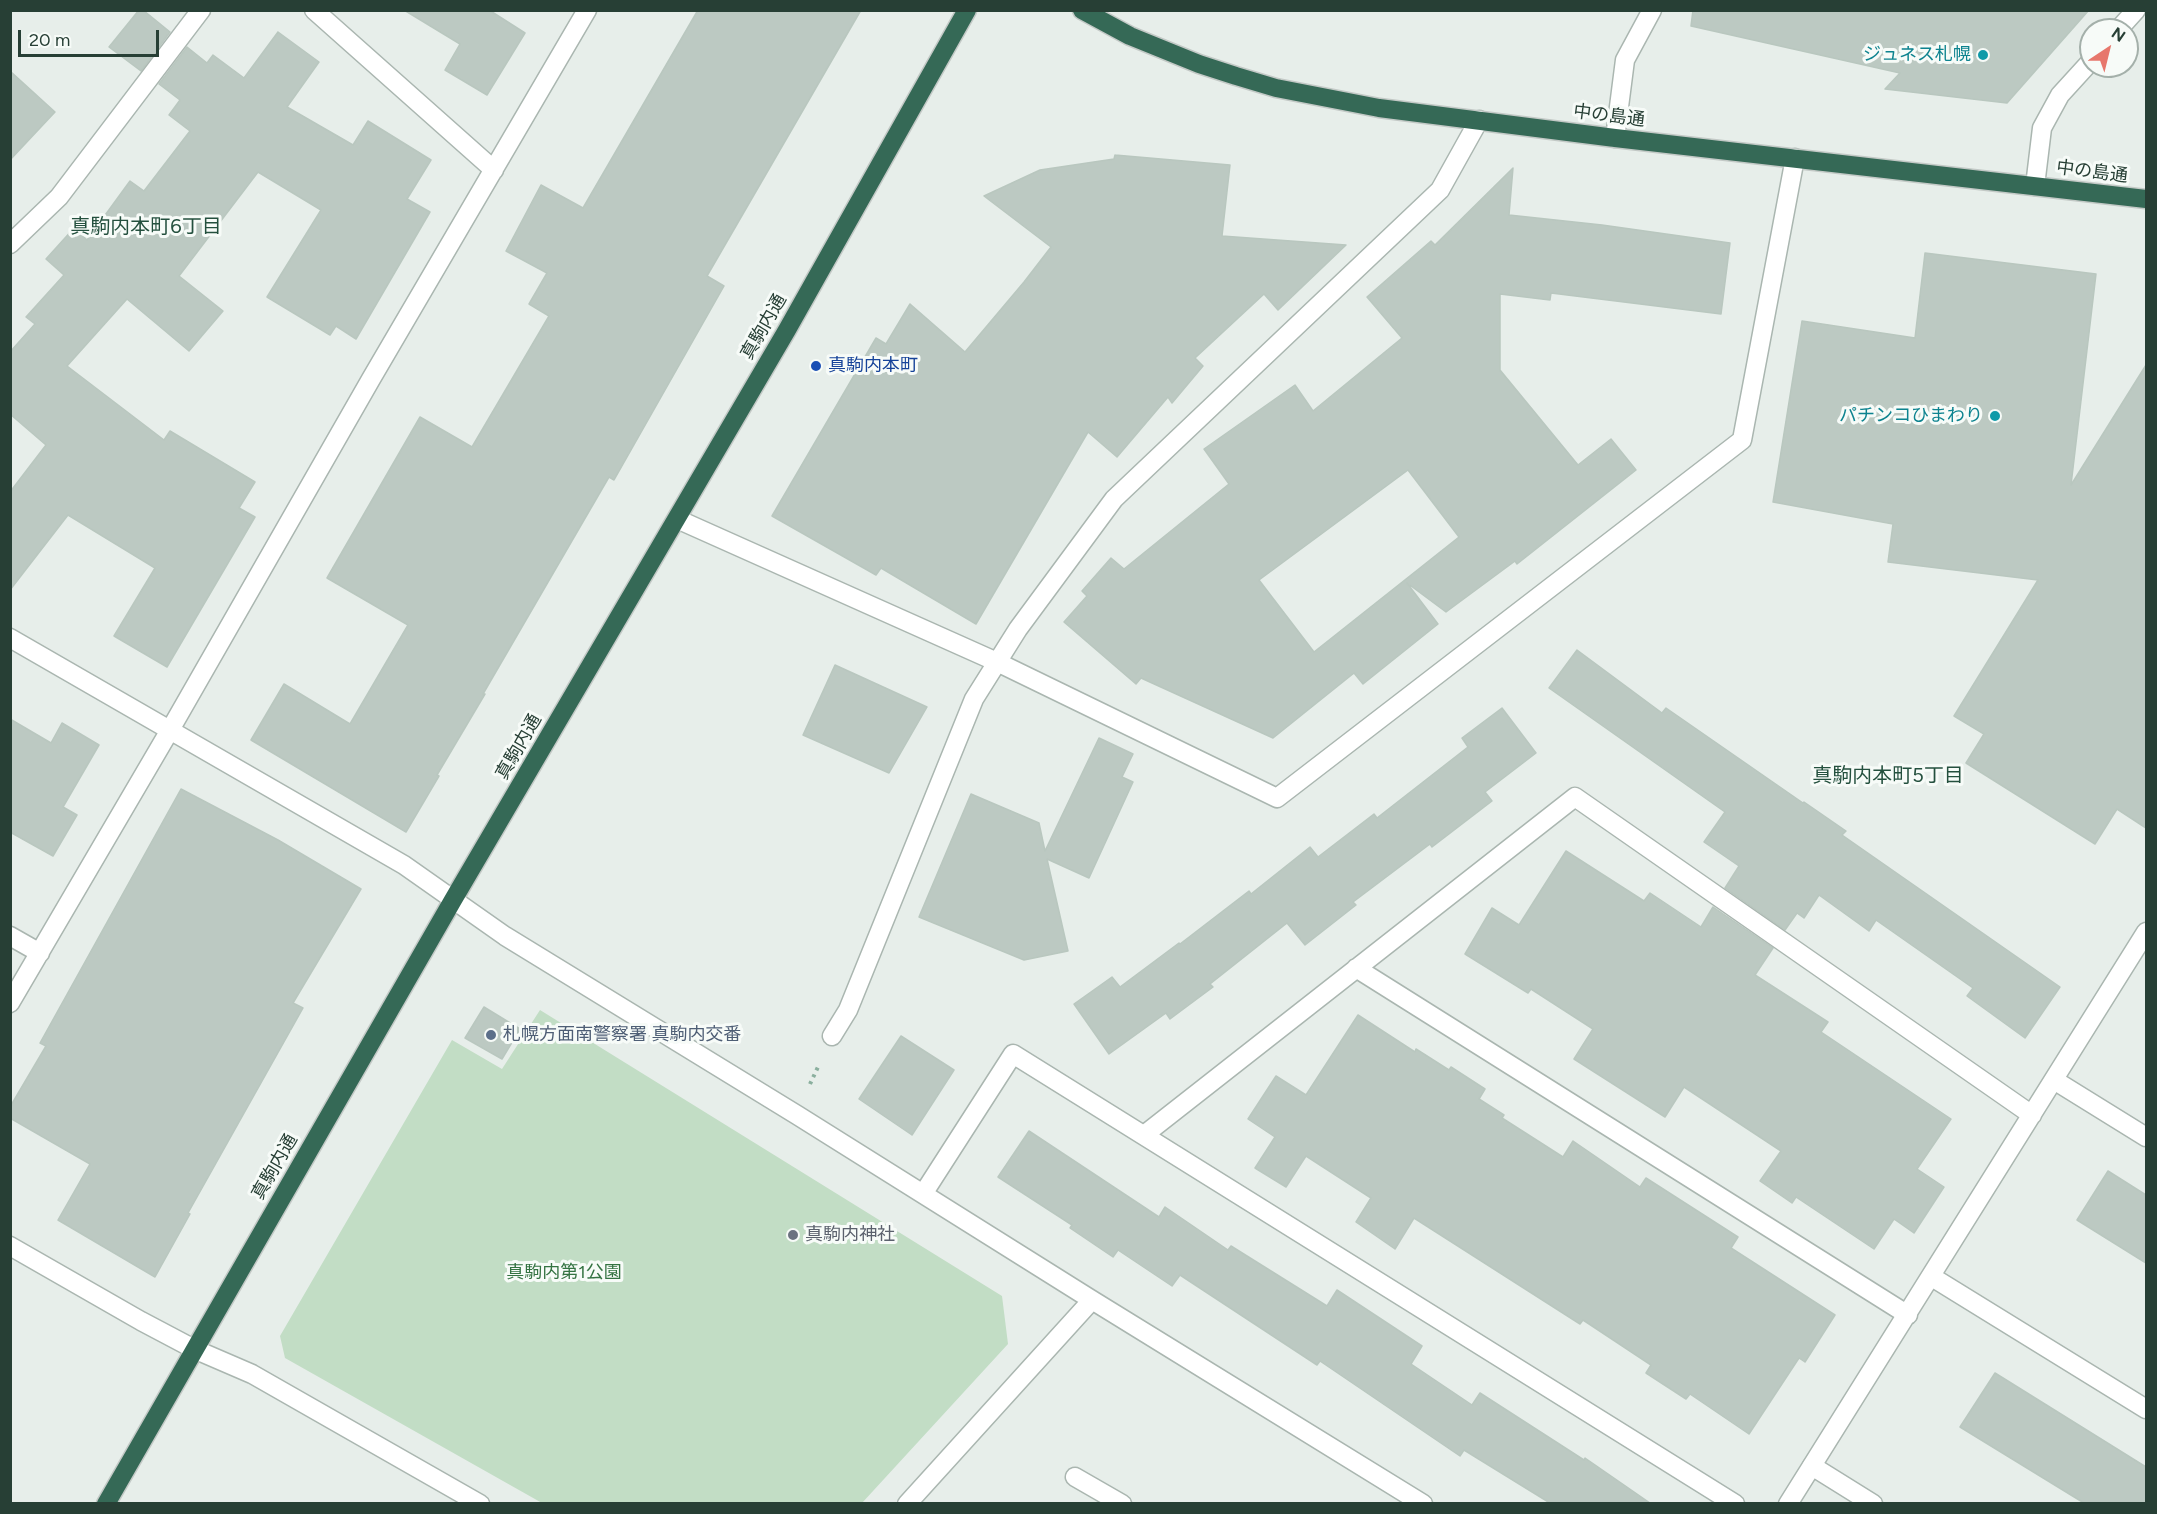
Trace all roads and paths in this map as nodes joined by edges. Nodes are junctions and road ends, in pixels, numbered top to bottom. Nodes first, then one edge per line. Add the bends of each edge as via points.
1 (201, 10) edge
2 (314, 10) edge
3 (587, 10) edge
4 (967, 10) edge
5 (1082, 10) edge
6 (1652, 10) edge
7 (2079, 73) edge
8 (1479, 120) junction
9 (1615, 138) junction
10 (1795, 158) junction
11 (494, 170) junction
12 (2035, 186) junction
13 (2146, 199) edge
14 (10, 244) edge
15 (677, 519) junction
16 (10, 638) edge
17 (997, 662) junction
18 (170, 730) junction
19 (453, 900) junction
20 (2146, 932) edge
21 (10, 936) edge
22 (40, 953) junction
23 (1356, 968) junction
24 (10, 1003) edge
25 (832, 1036) joint
26 (2054, 1080) junction
27 (797, 1114) junction
28 (2032, 1115) junction
29 (1144, 1135) junction
30 (2146, 1137) edge
31 (923, 1194) junction
32 (10, 1246) edge
33 (1932, 1277) junction
34 (1092, 1300) junction
35 (1908, 1315) junction
36 (194, 1349) junction
37 (2146, 1409) edge
38 (1812, 1466) junction
39 (1075, 1477) dead end
40 (106, 1503) edge
41 (480, 1503) edge
42 (907, 1503) edge
43 (1122, 1503) edge
44 (1423, 1503) edge
45 (1736, 1503) edge
46 (1788, 1503) edge
47 (1873, 1503) edge

1 - 14 street via 59,196
2 - 11 street
3 - 11 street
4 - 15 highway, 真駒内通
5 - 8 highway, 中の島通 via 1130,36 1246,79 1379,108
6 - 9 street via 1625,60
7 - 12 street via 2060,94 2042,128
8 - 9 highway, 中の島通
8 - 17 street via 1440,190 1114,499
9 - 10 highway, 中の島通
10 - 12 highway, 中の島通
10 - 17 street via 1742,440 1277,798
11 - 18 street
12 - 13 highway, 中の島通
15 - 17 street
15 - 19 highway, 真駒内通
16 - 18 street
17 - 25 street via 974,699 848,1010
18 - 19 street via 404,865
18 - 22 street
19 - 27 street via 505,936
19 - 36 highway, 真駒内通
20 - 26 street
21 - 22 street
22 - 24 street
23 - 28 street via 1575,797
23 - 29 street
23 - 35 street
25 - 27 path
26 - 28 street
26 - 30 street
27 - 31 street
28 - 33 street
29 - 31 street via 1013,1054
29 - 45 street
31 - 34 street
32 - 36 street
33 - 35 street
33 - 37 street
34 - 42 street
34 - 44 street
35 - 38 street
36 - 40 highway, 真駒内通
36 - 41 street via 252,1374
38 - 46 street
38 - 47 street
39 - 43 street

